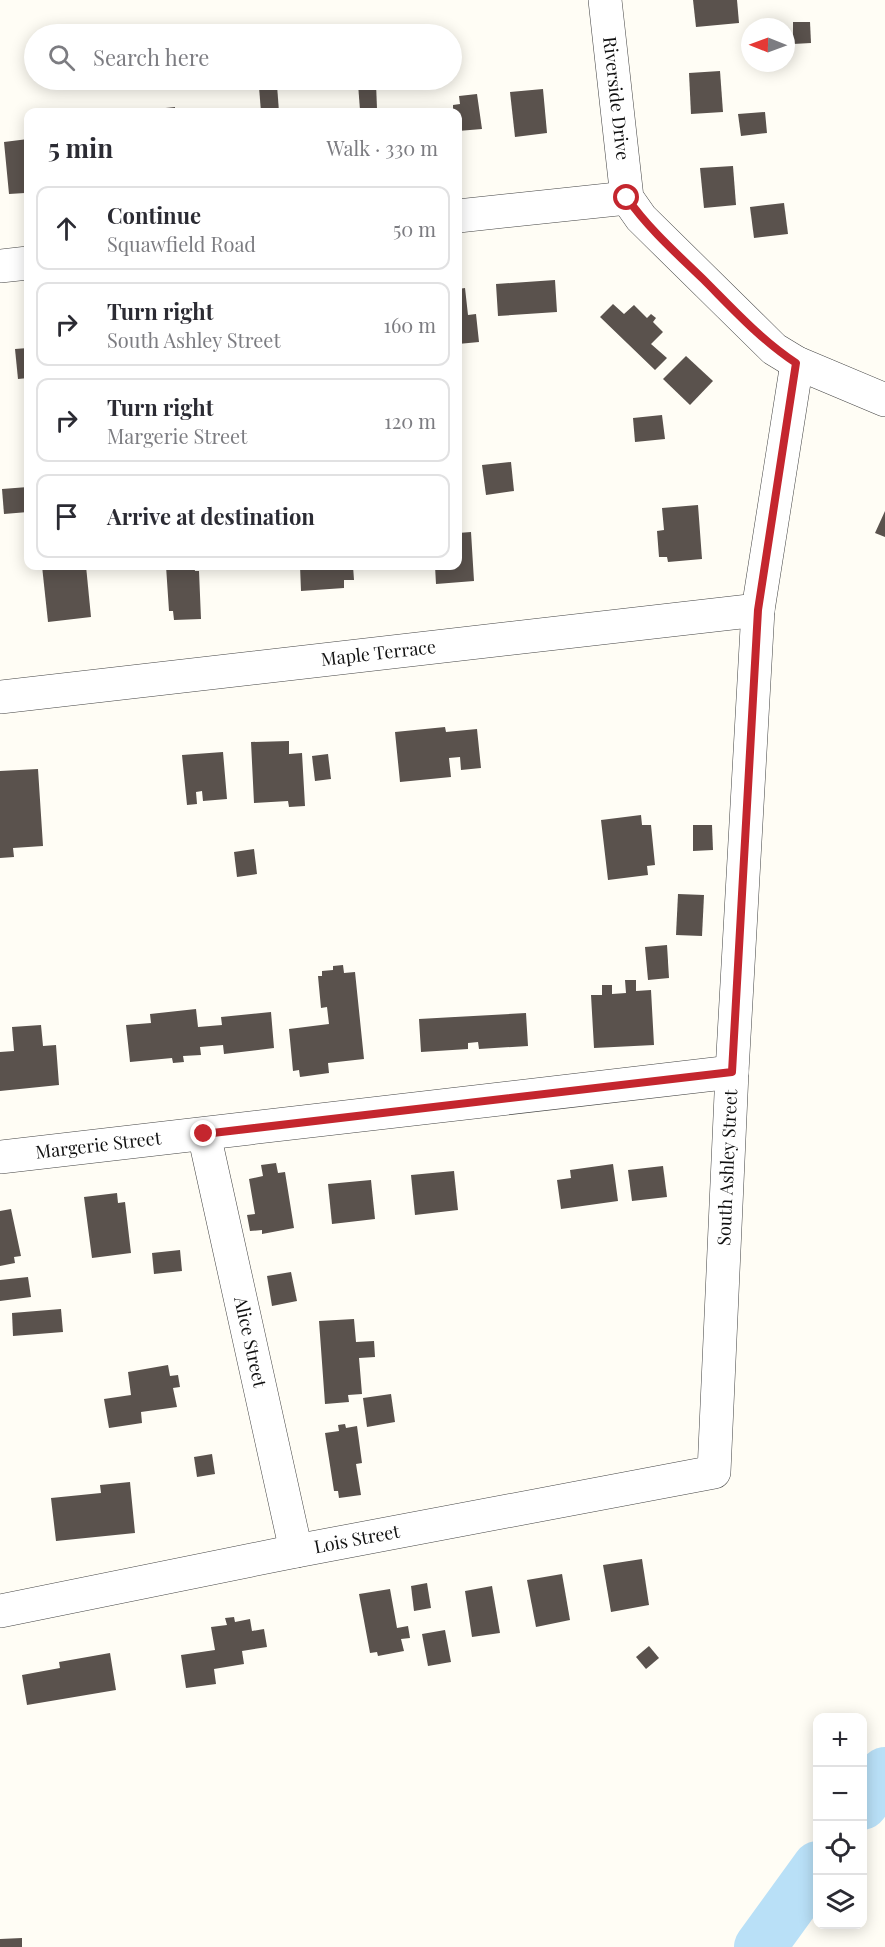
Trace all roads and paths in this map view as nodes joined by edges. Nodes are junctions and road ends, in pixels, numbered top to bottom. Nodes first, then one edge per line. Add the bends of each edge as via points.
1 (605, 0) edge
2 (627, 198) junction
3 (462, 216) edge
4 (24, 264) edge
5 (0, 267) edge
6 (796, 363) junction
7 (885, 400) edge
8 (758, 610) junction
9 (0, 697) edge
10 (732, 1072) junction
11 (204, 1134) junction
12 (0, 1157) edge
13 (714, 1472) joint
14 (296, 1551) junction
15 (1, 1604) edge

1 - 2 street, Riverside Drive
2 - 3 street
2 - 6 street via 641,218 743,320
4 - 5 street
6 - 7 street
6 - 8 street, South Ashley Street
8 - 9 street, Maple Terrace
8 - 10 street, South Ashley Street
10 - 11 street, Margerie Street
10 - 13 street, South Ashley Street
11 - 12 street, Margerie Street
11 - 14 street, Alice Street
13 - 14 street, Lois Street
14 - 15 street, Lois Street

